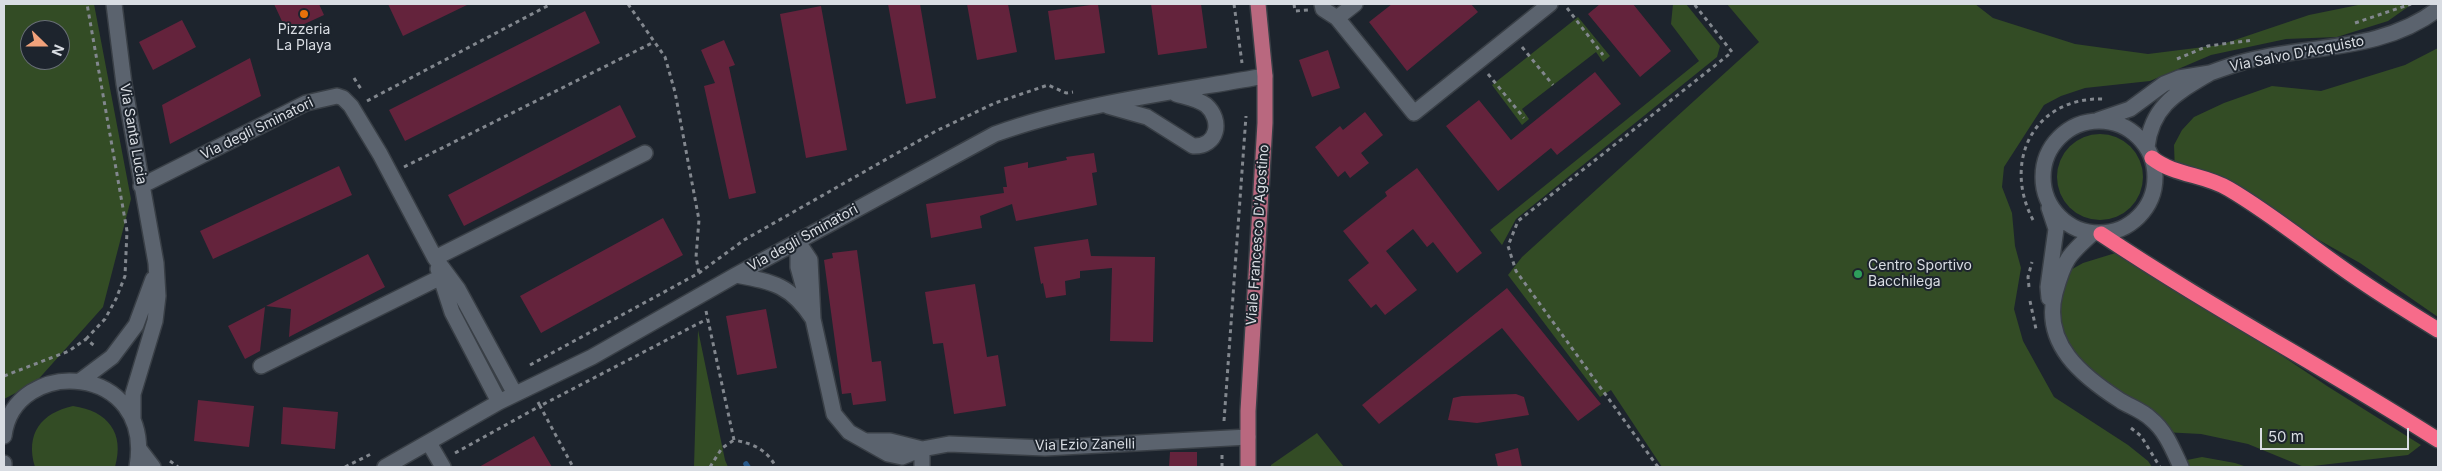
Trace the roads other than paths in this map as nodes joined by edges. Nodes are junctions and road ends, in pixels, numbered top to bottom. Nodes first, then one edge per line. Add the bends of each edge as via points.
1 (114, 4) edge
2 (1258, 4) edge
3 (1322, 4) edge
4 (1355, 4) edge
5 (1550, 4) edge
6 (2438, 9) edge
7 (1337, 18) junction
8 (2210, 73) junction
9 (1265, 76) junction
10 (1172, 93) junction
11 (1100, 105) junction
12 (2094, 121) junction
13 (2150, 152) junction
14 (645, 153) dead end
15 (142, 186) junction
16 (2046, 197) junction
17 (2097, 234) junction
18 (798, 242) junction
19 (435, 258) junction
20 (156, 263) junction
21 (736, 275) junction
22 (443, 276) junction
23 (466, 304) junction
24 (2051, 309) junction
25 (452, 312) junction
26 (813, 319) junction
27 (2438, 330) edge
28 (261, 366) dead end
29 (80, 381) junction
30 (515, 394) junction
31 (24, 399) junction
32 (499, 402) junction
33 (4, 408) edge
34 (132, 418) junction
35 (4, 436) edge
36 (1248, 437) junction
37 (2438, 440) edge
38 (429, 443) junction
39 (922, 449) junction
40 (140, 450) junction
41 (4, 463) edge
42 (442, 464) edge
43 (4, 467) edge
44 (137, 467) edge
45 (153, 467) edge
46 (385, 467) edge
47 (922, 467) edge
48 (1248, 467) edge
49 (2180, 467) edge

1 - 15 street, Via Santa Lucia
2 - 9 main road, Viale Francesco D'Agostino
3 - 7 street via 1323,9
4 - 7 street
5 - 7 street via 1414,113
6 - 8 street, Via Salvo D'Acquisto via 2427,18 2396,32 2344,47 2244,62
8 - 12 street via 2164,84 2130,109
8 - 13 street via 2178,92 2156,113 2149,133
9 - 10 street, Via degli Sminatori
9 - 36 main road, Viale Francesco D'Agostino
10 - 11 street, Via degli Sminatori
10 - 11 street, Via degli Sminatori via 1204,104 1213,112 1217,130 1212,140 1202,146 1193,146 1147,117
11 - 18 street, Via degli Sminatori via 995,134
12 - 13 street via 2113,122 2127,128
12 - 16 street via 2071,128 2052,147 2043,170
13 - 17 street via 2155,185 2147,207 2129,225
13 - 27 highway via 2169,169 2227,187
14 - 19 street
15 - 19 street, Via degli Sminatori via 306,103 337,96 351,106
15 - 20 street, Via Santa Lucia
16 - 17 street via 2062,220 2076,229
16 - 24 street via 2056,229 2048,287
17 - 24 street via 2069,254
17 - 37 highway via 2382,403
18 - 21 street, Via degli Sminatori
18 - 26 street via 810,260
19 - 22 street, Via degli Sminatori
20 - 29 street, Via Santa Lucia via 150,291 136,325 112,357
20 - 34 street, Via Santa Lucia via 158,296 155,321 132,394
21 - 26 street via 766,280 779,286 804,305
21 - 30 street, Via degli Sminatori via 592,357
22 - 23 street, Via degli Sminatori
22 - 25 street, Via degli Sminatori
22 - 28 street
23 - 25 street
23 - 30 street, Via degli Sminatori
24 - 49 street via 2057,339 2069,360 2151,419 2169,440
25 - 32 street, Via degli Sminatori
26 - 39 street via 834,414 849,432 864,441 890,441
29 - 31 street, Via Santa Lucia via 60,381 40,388
29 - 34 street, Via Santa Lucia via 101,387 120,400
30 - 32 street, Via degli Sminatori
31 - 33 street
31 - 35 street, Via Santa Lucia via 12,414
32 - 38 street
34 - 40 street, Via Santa Lucia
36 - 39 street, Via Ezio Zanelli via 1045,448 949,444
36 - 48 main road, Viale Francesco D'Agostino
38 - 42 street
38 - 46 street
39 - 47 street
40 - 44 street, Via Santa Lucia
40 - 45 street
41 - 43 street

